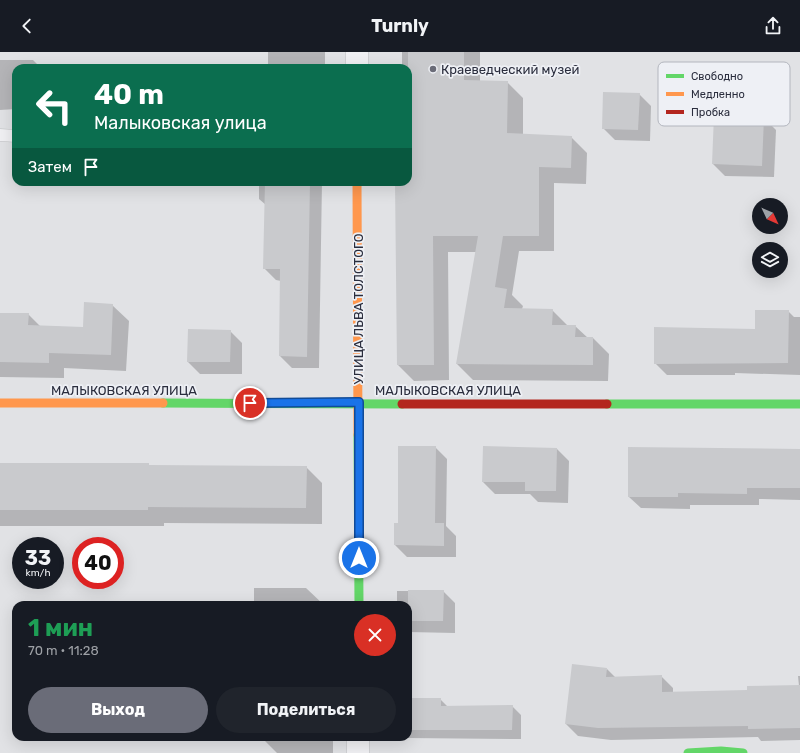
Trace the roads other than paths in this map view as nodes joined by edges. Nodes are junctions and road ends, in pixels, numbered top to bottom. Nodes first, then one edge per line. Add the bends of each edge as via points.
1 (357, 52) edge
2 (357, 64) edge
3 (0, 135) edge
4 (12, 136) edge
5 (357, 186) edge
6 (359, 402) junction
7 (0, 403) edge
8 (800, 404) edge
9 (358, 601) edge
10 (358, 741) edge
11 (358, 753) edge
12 (688, 753) edge
13 (743, 753) edge

1 - 2 street
3 - 4 lane
5 - 6 street, УЛИЦА ЛЬВА ТОЛСТОГО
6 - 7 street, МАЛЫКОВСКАЯ УЛИЦА
6 - 8 street, МАЛЫКОВСКАЯ УЛИЦА
6 - 9 street, УЛИЦА ЛЬВА ТОЛСТОГО
10 - 11 street
12 - 13 street

